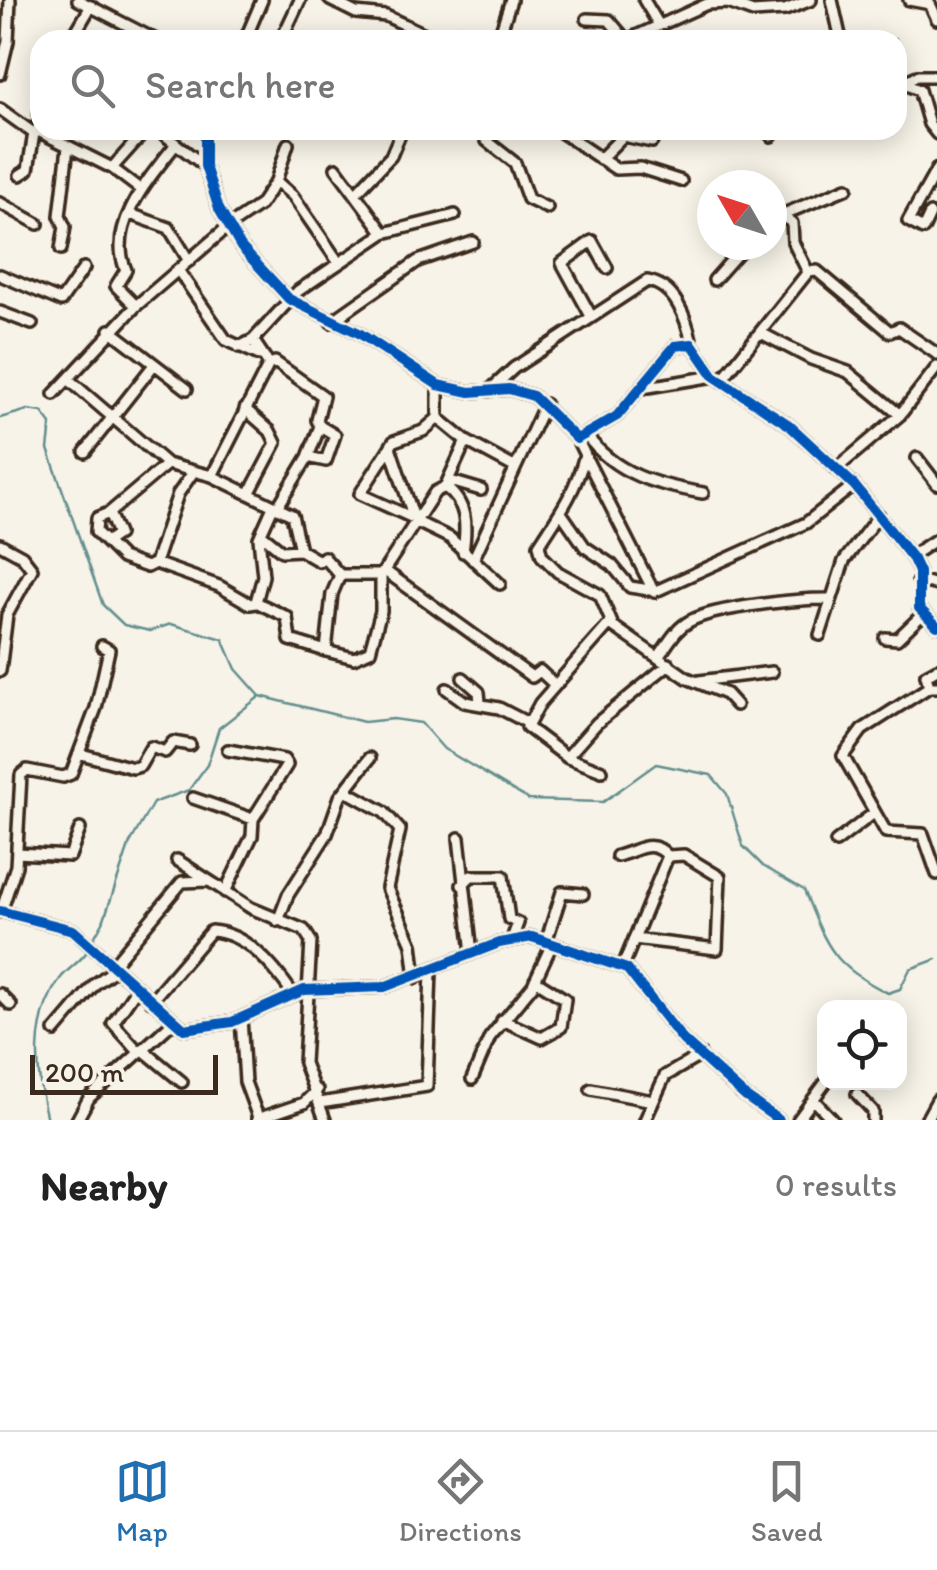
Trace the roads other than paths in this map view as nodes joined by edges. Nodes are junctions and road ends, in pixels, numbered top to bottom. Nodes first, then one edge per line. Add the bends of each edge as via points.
1 (10, 0) edge
2 (78, 0) edge
3 (262, 0) edge
4 (300, 0) edge
5 (330, 0) edge
6 (511, 0) edge
7 (644, 0) edge
8 (811, 0) edge
9 (832, 0) edge
10 (706, 2) edge
11 (913, 2) edge
12 (91, 6) junction
13 (587, 18) dead end
14 (937, 18) edge
15 (3, 24) edge
16 (660, 25) junction
17 (78, 30) edge
18 (137, 30) edge
19 (249, 30) edge
20 (286, 30) edge
21 (417, 30) edge
22 (501, 30) edge
23 (618, 30) edge
24 (649, 30) edge
25 (839, 30) edge
26 (0, 68) edge
27 (937, 76) edge
28 (907, 81) edge
29 (907, 86) edge
30 (920, 92) junction
31 (0, 109) edge
32 (30, 128) edge
33 (937, 134) edge
34 (34, 140) edge
35 (54, 140) edge
36 (137, 140) edge
37 (171, 140) edge
38 (205, 140) edge
39 (398, 140) edge
40 (486, 140) edge
41 (572, 140) edge
42 (619, 140) edge
43 (647, 140) edge
44 (652, 142) dead end
45 (176, 144) junction
46 (288, 144) dead end
47 (68, 146) junction
48 (600, 159) junction
49 (206, 166) junction
50 (112, 168) junction
51 (336, 168) dead end
52 (937, 170) edge
53 (20, 175) dead end
54 (276, 181) junction
55 (681, 182) dead end
56 (847, 188) dead end
57 (141, 190) junction
58 (355, 194) junction
59 (0, 203) edge
60 (809, 207) junction
61 (547, 208) dead end
62 (130, 214) junction
63 (930, 214) dead end
64 (455, 215) dead end
65 (787, 215) edge
66 (38, 224) dead end
67 (228, 226) junction
68 (787, 226) edge
69 (793, 230) junction
70 (384, 233) junction
71 (474, 242) dead end
72 (62, 250) dead end
73 (732, 260) edge
74 (189, 261) junction
75 (340, 263) junction
76 (84, 268) dead end
77 (607, 268) dead end
78 (178, 270) junction
79 (808, 272) junction
80 (0, 275) edge
81 (714, 280) dead end
82 (289, 300) junction
83 (136, 306) junction
84 (0, 312) edge
85 (590, 316) junction
86 (331, 322) junction
87 (32, 324) dead end
88 (110, 330) junction
89 (761, 332) junction
90 (253, 340) junction
91 (773, 341) junction
92 (692, 344) junction
93 (750, 345) junction
94 (239, 347) junction
95 (937, 354) edge
96 (265, 360) junction
97 (153, 366) junction
98 (937, 367) edge
99 (718, 378) junction
100 (68, 379) junction
101 (438, 385) junction
102 (187, 388) dead end
103 (642, 388) junction
104 (656, 388) junction
105 (489, 390) junction
106 (54, 394) dead end
107 (632, 400) junction
108 (545, 404) junction
109 (245, 409) junction
110 (900, 415) junction
111 (115, 418) junction
112 (438, 418) junction
113 (320, 426) junction
114 (582, 437) junction
115 (466, 441) junction
116 (390, 445) junction
117 (86, 452) dead end
118 (585, 455) junction
119 (308, 457) junction
120 (917, 458) dead end
121 (167, 464) junction
122 (514, 467) junction
123 (836, 469) junction
124 (194, 471) junction
125 (212, 476) junction
126 (937, 484) edge
127 (854, 485) junction
128 (445, 487) junction
129 (481, 490) dead end
130 (703, 493) dead end
131 (249, 494) junction
132 (274, 508) junction
133 (109, 514) junction
134 (562, 514) junction
135 (879, 515) junction
136 (414, 520) junction
137 (261, 534) junction
138 (937, 539) edge
139 (106, 542) junction
140 (0, 544) edge
141 (300, 550) junction
142 (463, 552) junction
143 (911, 556) junction
144 (473, 560) junction
145 (155, 562) junction
146 (383, 573) junction
147 (340, 575) junction
148 (918, 580) junction
149 (500, 584) dead end
150 (937, 585) edge
151 (654, 592) junction
152 (828, 599) junction
153 (256, 603) junction
154 (923, 614) junction
155 (610, 623) junction
156 (937, 626) edge
157 (820, 635) dead end
158 (885, 638) dead end
159 (102, 646) dead end
160 (326, 650) junction
161 (659, 656) junction
162 (669, 664) junction
163 (937, 669) edge
164 (0, 671) edge
165 (772, 672) dead end
166 (462, 678) dead end
167 (724, 678) junction
168 (699, 681) junction
169 (555, 686) junction
170 (933, 687) edge
171 (448, 689) dead end
172 (480, 702) junction
173 (528, 723) junction
174 (190, 745) dead end
175 (228, 750) dead end
176 (81, 754) junction
177 (566, 756) junction
178 (370, 758) dead end
179 (602, 771) dead end
180 (348, 792) junction
181 (193, 798) dead end
182 (874, 813) junction
183 (253, 820) junction
184 (80, 829) dead end
185 (459, 838) dead end
186 (836, 842) dead end
187 (17, 853) junction
188 (617, 856) dead end
189 (668, 856) junction
190 (177, 860) dead end
191 (937, 874) edge
192 (208, 881) junction
193 (462, 885) junction
194 (225, 892) junction
195 (583, 894) dead end
196 (0, 911) edge
197 (278, 921) junction
198 (512, 939) junction
199 (634, 940) junction
200 (549, 943) junction
201 (472, 953) junction
202 (115, 966) junction
203 (623, 966) junction
204 (432, 971) junction
205 (416, 978) junction
206 (535, 980) junction
207 (136, 988) junction
208 (299, 992) junction
209 (0, 994) edge
210 (152, 1000) junction
211 (11, 1005) dead end
212 (241, 1018) junction
213 (502, 1020) junction
214 (172, 1022) junction
215 (55, 1030) dead end
216 (141, 1050) junction
217 (701, 1055) junction
218 (472, 1079) dead end
219 (182, 1082) dead end
220 (591, 1088) dead end
221 (316, 1090) junction
222 (820, 1090) edge
223 (857, 1094) dead end
224 (814, 1099) junction
225 (937, 1100) edge
226 (653, 1101) junction
227 (320, 1103) junction
228 (257, 1119) edge
229 (77, 1120) edge
230 (324, 1120) edge
231 (645, 1120) edge
232 (779, 1120) edge
233 (798, 1120) edge
234 (832, 1120) edge
235 (873, 1120) edge
236 (926, 1120) edge

1 - 15 street
2 - 12 street
3 - 19 street
4 - 20 street
5 - 21 street
6 - 22 street
7 - 16 street
8 - 10 street via 753,12
9 - 25 street
10 - 16 street
11 - 14 street
12 - 17 street
12 - 18 street
13 - 23 street via 609,20
15 - 26 street via 8,42
16 - 24 street
27 - 28 street
27 - 30 street
29 - 30 street
30 - 33 street
31 - 32 street
34 - 53 street via 28,170
35 - 47 street
36 - 50 street
37 - 45 street
38 - 49 street
39 - 58 street
40 - 61 street via 515,163 528,199
41 - 48 street
42 - 48 street
43 - 44 street
45 - 49 street
45 - 57 street
46 - 54 street
47 - 50 street
47 - 72 street
48 - 55 street via 616,169 640,168
49 - 67 street
50 - 57 street
51 - 58 street
52 - 63 street via 908,221 922,229
54 - 67 street via 260,205
54 - 75 street
56 - 60 street
57 - 62 street
58 - 70 street
59 - 66 street
60 - 65 street
60 - 69 street
62 - 74 street via 170,228
62 - 83 street via 119,248 126,270 116,286
64 - 70 street
67 - 74 street
67 - 82 street
68 - 69 street
69 - 79 street
70 - 75 street
71 - 86 street via 400,271
73 - 81 street
74 - 78 street
75 - 82 street
76 - 80 street via 61,301
77 - 85 street via 592,242 562,263
78 - 83 street
78 - 94 street via 226,340
79 - 89 street
79 - 95 street via 817,271 890,332 900,328
82 - 86 street
82 - 90 street
83 - 88 street
84 - 87 street
85 - 92 street via 651,280 687,319
85 - 105 street
86 - 101 street
88 - 97 street
88 - 100 street
89 - 91 street
89 - 93 street
90 - 94 street
90 - 96 street
91 - 93 street
91 - 110 street via 848,372
92 - 99 street
92 - 103 street via 675,346
93 - 99 street
94 - 96 street
96 - 109 street
96 - 113 street via 322,393
97 - 102 street
97 - 111 street
98 - 110 street
99 - 104 street
99 - 123 street via 789,425
100 - 106 street
100 - 111 street
101 - 105 street
101 - 112 street
103 - 104 street
103 - 107 street
104 - 107 street
105 - 108 street via 509,389
107 - 114 street
108 - 114 street
108 - 122 street
109 - 125 street
109 - 131 street via 276,444
110 - 123 street
111 - 117 street
111 - 121 street
112 - 115 street
112 - 116 street
113 - 119 street
113 - 119 street via 335,434 326,461
114 - 118 street
114 - 130 street via 640,478
115 - 122 street
115 - 128 street
116 - 136 street
116 - 136 street via 360,495
118 - 134 street
118 - 151 street
119 - 132 street
120 - 126 street
121 - 124 street
121 - 133 street
122 - 144 street
123 - 127 street
124 - 125 street
124 - 145 street via 178,494
125 - 131 street
127 - 135 street
127 - 151 street via 806,523
128 - 129 street via 454,482
128 - 136 street
128 - 142 street via 460,498
131 - 132 street
132 - 137 street
132 - 141 street via 293,517
133 - 139 street via 118,530
133 - 139 street via 94,525
134 - 151 street via 585,547 612,564 630,587
134 - 155 street via 539,550 558,572 600,595
135 - 143 street
135 - 152 street via 844,561
136 - 142 street
136 - 146 street
137 - 141 street via 282,552
137 - 153 street via 263,576
138 - 143 street
139 - 145 street via 122,558 148,567
140 - 164 street via 32,569 7,615
141 - 147 street via 319,561 324,556
142 - 144 street
143 - 148 street
144 - 149 street
145 - 153 street
146 - 147 street
146 - 160 street via 370,651 354,658
146 - 169 street via 532,677 540,671
147 - 160 street
148 - 150 street
148 - 154 street
152 - 157 street
152 - 161 street via 701,617 678,631
153 - 160 street via 287,617 290,640
154 - 156 street
154 - 158 street via 897,639
155 - 161 street
155 - 169 street
159 - 176 street via 109,650 104,677
161 - 162 street
162 - 168 street
162 - 177 street
163 - 170 street via 926,675
165 - 167 street
166 - 172 street
167 - 168 street
167 - 168 street via 736,705
169 - 173 street
170 - 182 street via 862,730 843,753
171 - 172 street via 465,702
172 - 173 street
173 - 177 street
174 - 176 street via 173,742 164,752 150,748 133,768
175 - 183 street via 286,762
176 - 187 street via 67,778 27,770 21,775
177 - 179 street
178 - 180 street
180 - 197 street
180 - 205 street via 384,812 400,830 386,888 412,944
181 - 183 street
182 - 186 street
182 - 191 street via 889,835 921,832
183 - 194 street
184 - 187 street via 70,856
185 - 193 street
187 - 196 street
188 - 189 street via 654,847
189 - 199 street
189 - 199 street via 684,855 720,877 717,948
190 - 192 street
192 - 194 street
192 - 202 street via 182,882
193 - 198 street via 472,876 503,876 509,919 518,923
193 - 201 street
194 - 197 street
195 - 200 street via 562,892
196 - 202 street via 73,930
197 - 208 street via 304,930 311,941 312,961
198 - 200 street
198 - 201 street
199 - 203 street
200 - 203 street
200 - 206 street
201 - 204 street
202 - 207 street
202 - 215 street
203 - 217 street
204 - 205 street
204 - 227 street via 427,1086
205 - 208 street via 384,987
206 - 213 street
206 - 213 street via 565,999 561,1028 542,1038
207 - 210 street
207 - 216 street via 113,1022
208 - 210 street via 252,948 212,932
208 - 212 street
208 - 221 street via 304,1063
209 - 211 street
210 - 214 street
212 - 214 street via 206,1028
212 - 228 street via 245,1082
213 - 218 street
214 - 216 street
216 - 219 street
216 - 229 street via 89,1098
217 - 226 street via 664,1076
217 - 232 street
220 - 226 street
221 - 227 street
221 - 228 street via 304,1102
222 - 224 street
223 - 235 street
224 - 233 street
224 - 234 street
225 - 236 street
226 - 231 street
227 - 230 street

